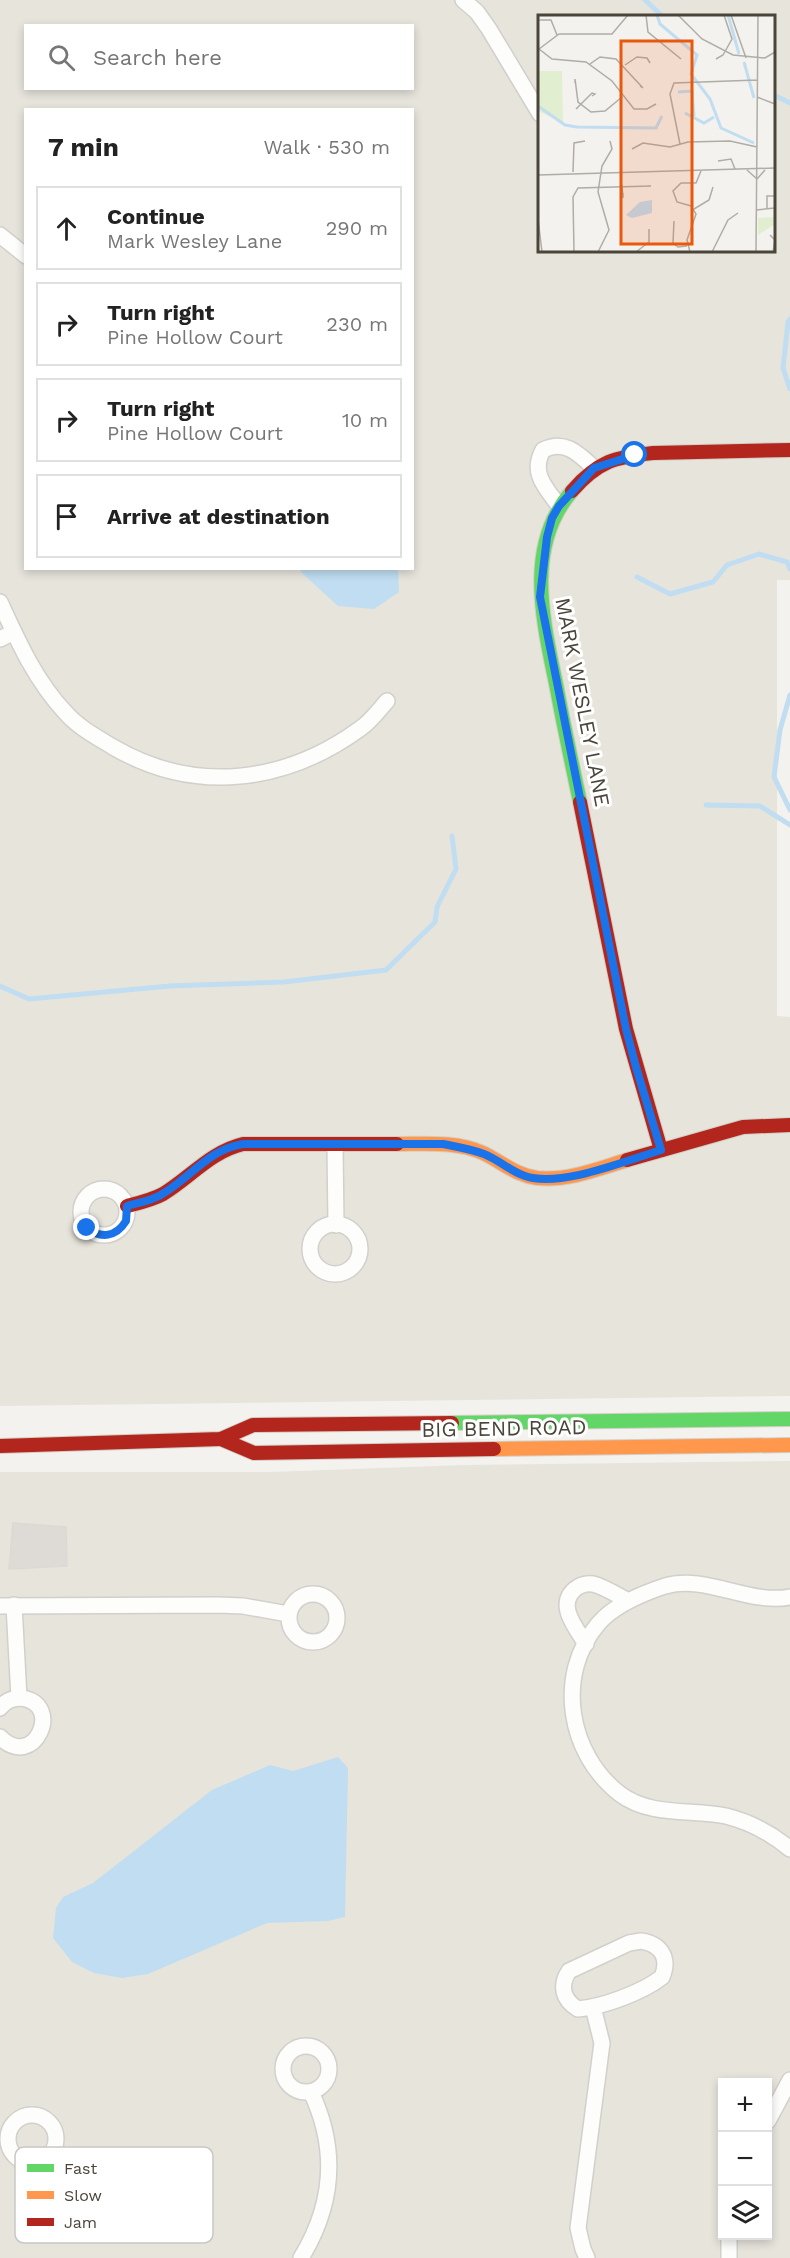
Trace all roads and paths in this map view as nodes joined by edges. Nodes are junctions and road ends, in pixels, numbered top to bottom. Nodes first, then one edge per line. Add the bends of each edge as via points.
1 (463, 0) edge
2 (538, 111) edge
3 (0, 235) edge
4 (24, 254) edge
5 (790, 450) edge
6 (594, 468) junction
7 (559, 506) junction
8 (0, 602) edge
9 (14, 632) junction
10 (0, 639) edge
11 (387, 701) dead end
12 (790, 1125) edge
13 (334, 1145) junction
14 (661, 1150) junction
15 (127, 1206) dead end
16 (336, 1225) dead end
17 (790, 1419) edge
18 (221, 1439) junction
19 (790, 1445) edge
20 (0, 1446) edge
21 (790, 1597) edge
22 (628, 1600) junction
23 (7, 1606) edge
24 (288, 1614) dead end
25 (586, 1644) junction
26 (19, 1698) junction
27 (0, 1708) edge
28 (0, 1737) edge
29 (790, 1849) edge
30 (593, 2007) junction
31 (790, 2080) edge
32 (311, 2092) dead end
33 (772, 2114) edge
34 (729, 2240) edge
35 (301, 2258) edge
36 (587, 2258) edge
37 (729, 2258) edge

1 - 2 street via 489,29
3 - 4 street
5 - 6 street, MARK WESLEY LANE via 653,453
6 - 7 street, MARK WESLEY LANE
6 - 7 street via 568,447 543,450 537,467 539,477
7 - 14 street, MARK WESLEY LANE via 543,555 543,621 626,1029
8 - 9 street
9 - 10 street
9 - 11 street via 46,689 81,728 144,763 192,776 228,778 284,767 326,750 363,726
12 - 14 street via 743,1127
13 - 14 street via 443,1144 487,1155 527,1177 548,1180
13 - 15 street via 227,1146 166,1192
13 - 16 street
17 - 18 street, BIG BEND ROAD via 253,1425
18 - 19 street, BIG BEND ROAD via 254,1453
18 - 20 street, BIG BEND ROAD
21 - 22 street via 754,1598 695,1584 667,1586
22 - 25 street via 598,1623
22 - 25 street via 592,1584 573,1591 568,1613
23 - 24 street via 218,1605
23 - 26 street
25 - 29 street via 578,1655 573,1675 572,1713 584,1748 599,1772 621,1794 645,1806 750,1823
26 - 27 street
26 - 28 street via 30,1700 41,1712 40,1734 27,1745 19,1746
30 - 30 street via 662,1977 665,1961 657,1946 641,1941 629,1943 569,1971 563,1986 566,1999 578,2009
30 - 36 street via 602,2043 578,2228
31 - 33 street
32 - 35 street via 322,2114 329,2167 322,2219
34 - 37 street

